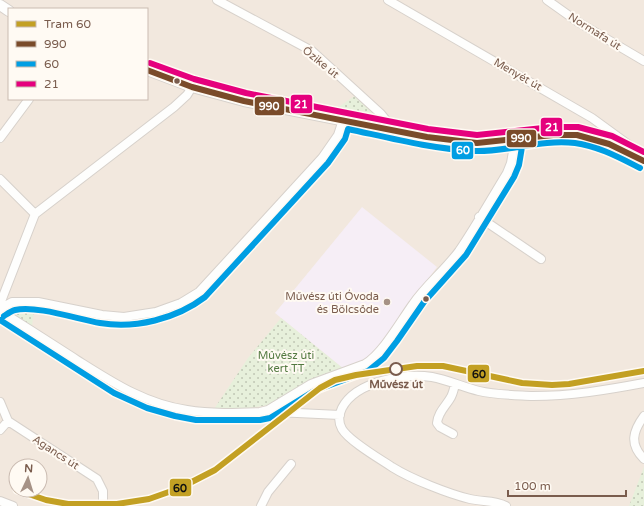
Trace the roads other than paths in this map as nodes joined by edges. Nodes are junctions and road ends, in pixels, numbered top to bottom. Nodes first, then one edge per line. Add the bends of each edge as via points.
1 (217, 0) edge
2 (388, 0) edge
3 (547, 0) edge
4 (644, 60) edge
5 (148, 70) edge
6 (192, 87) junction
7 (28, 100) edge
8 (343, 120) junction
9 (389, 130) junction
10 (0, 138) edge
11 (515, 140) junction
12 (642, 160) edge
13 (0, 179) edge
14 (35, 214) junction
15 (479, 217) junction
16 (541, 259) dead end
17 (0, 304) edge
18 (0, 310) edge
19 (644, 383) edge
20 (455, 384) junction
21 (0, 402) edge
22 (268, 410) junction
23 (340, 414) junction
24 (644, 416) edge
25 (8, 421) junction
26 (0, 430) edge
27 (453, 434) dead end
28 (644, 458) edge
29 (291, 464) dead end
30 (0, 501) edge
31 (13, 506) edge
32 (103, 506) edge
33 (261, 506) edge
34 (506, 506) edge

1 - 9 street, Őzike út via 312,51 381,114 390,125
2 - 12 street, Menyét út via 592,118 629,145
3 - 4 street, Normafa út via 578,22
5 - 6 street
6 - 8 street via 244,101
6 - 14 street via 174,107
7 - 10 street
8 - 9 street
8 - 18 street via 338,135 322,158 199,292 181,303 156,312 124,317 38,302 12,302
9 - 11 street via 458,142
11 - 12 street via 577,135 609,144
11 - 15 street via 508,173
13 - 14 street
14 - 17 street
15 - 16 street
15 - 22 street via 459,251 414,303 371,360 347,372 311,384
18 - 22 street via 118,386 149,400 197,412
19 - 20 street via 554,396 490,393
20 - 23 street via 423,376 388,379 358,392 347,401
20 - 27 street via 452,396 437,418 440,427
21 - 25 street
22 - 23 street
23 - 34 street via 339,421 347,435 393,468 443,490 470,499
24 - 28 street via 633,437 638,453
25 - 26 street
25 - 32 street, Agancs út via 93,475 103,491
29 - 33 street via 268,492
30 - 31 street

